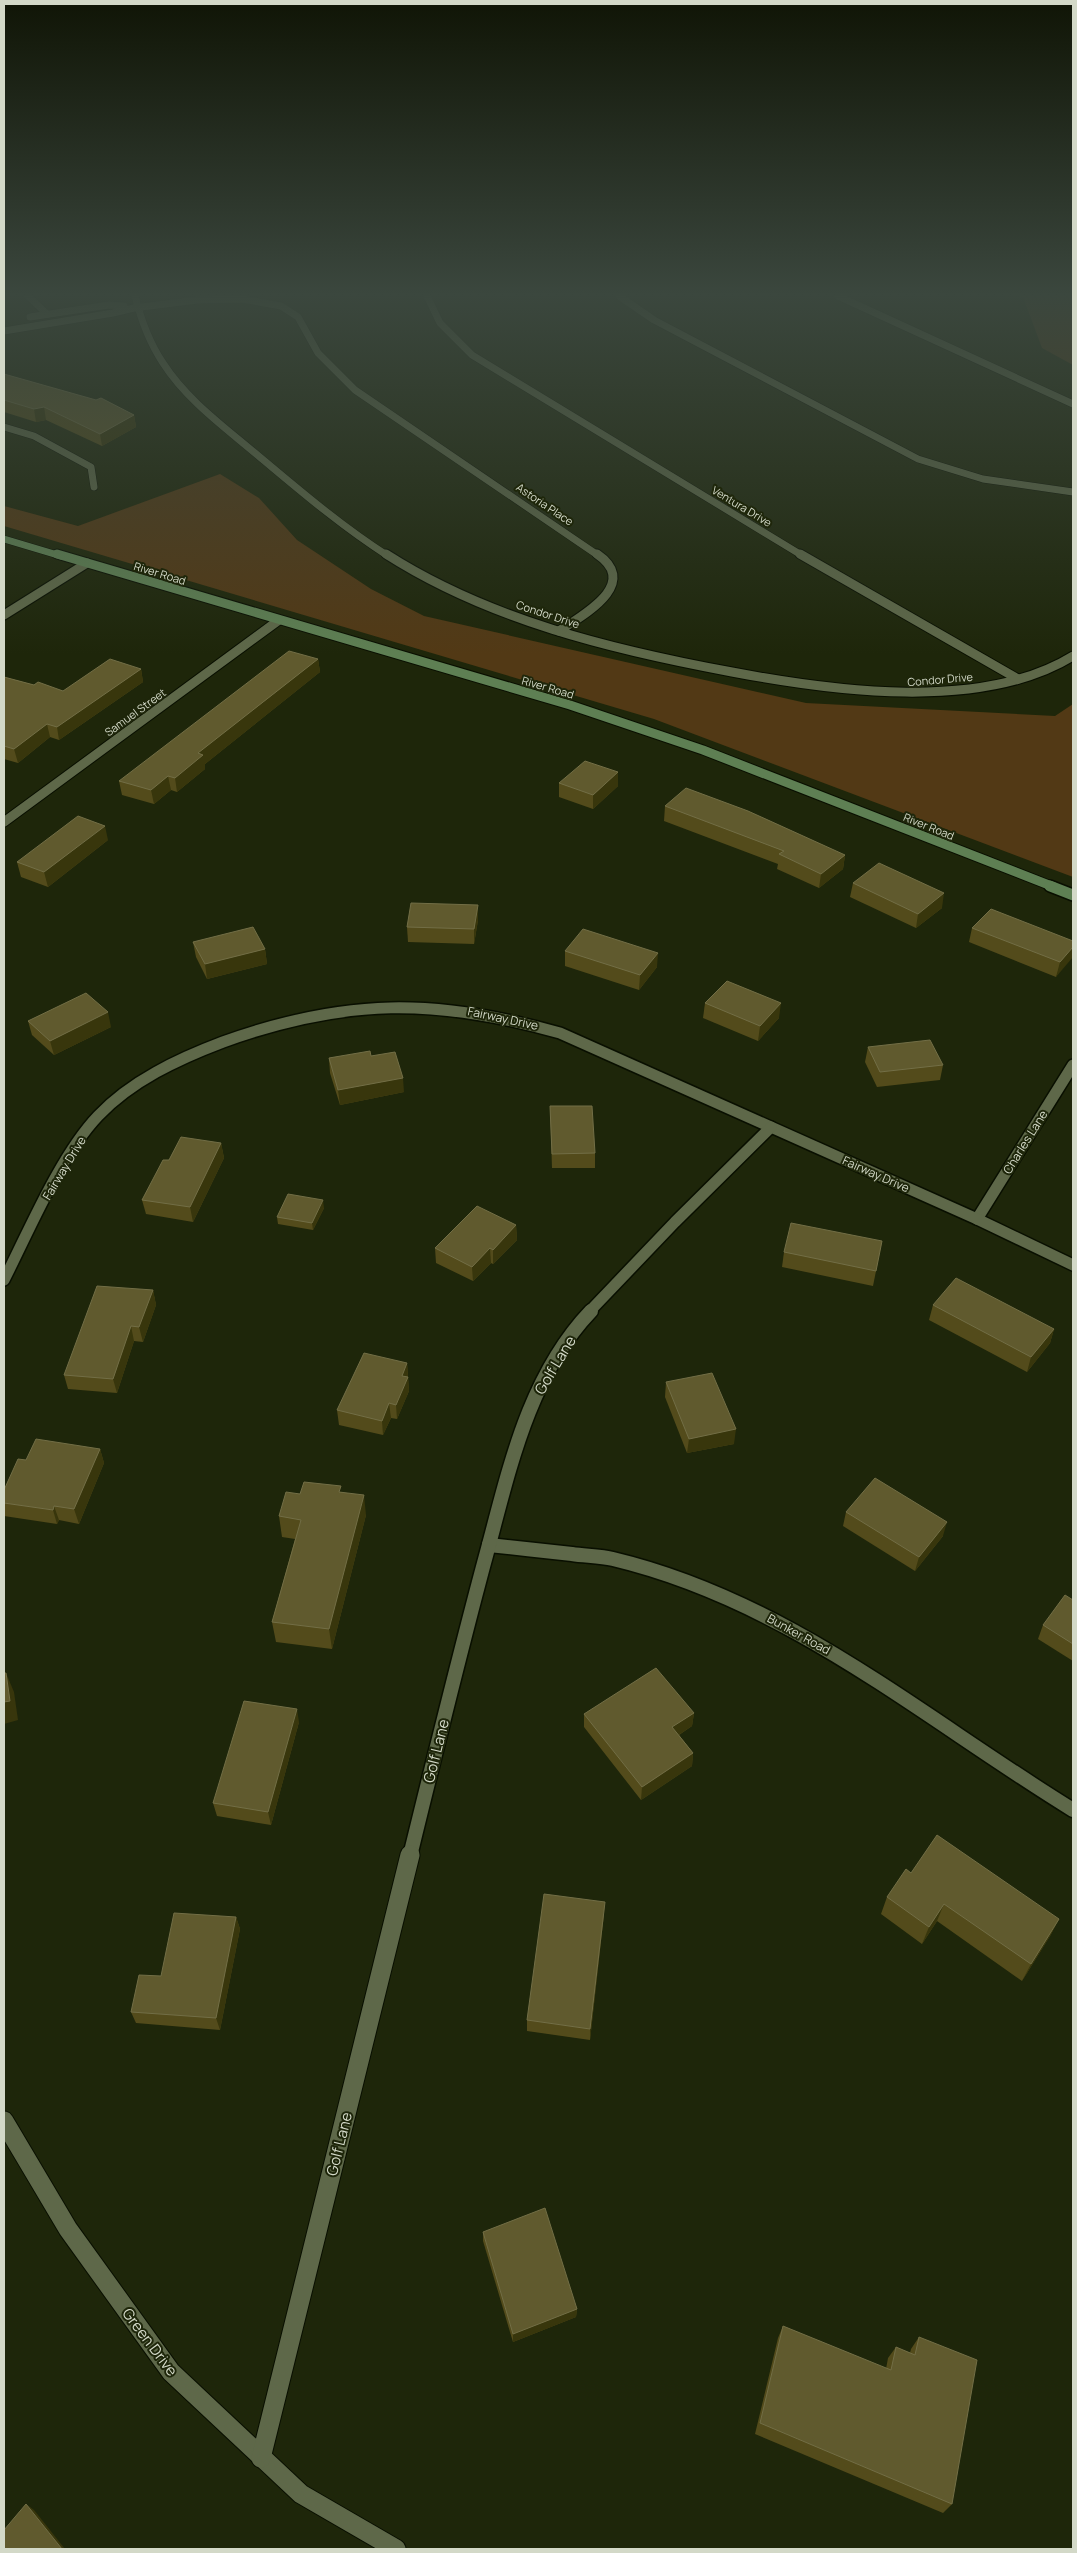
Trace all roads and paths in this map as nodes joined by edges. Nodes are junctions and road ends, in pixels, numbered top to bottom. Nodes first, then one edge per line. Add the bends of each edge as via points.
1 (210, 415) edge
2 (393, 415) edge
3 (571, 415) edge
4 (835, 415) edge
5 (4, 427) edge
6 (94, 487) dead end
7 (1073, 492) edge
8 (4, 539) edge
9 (87, 563) junction
10 (4, 615) edge
11 (279, 620) junction
12 (559, 631) junction
13 (1073, 656) edge
14 (1018, 679) junction
15 (4, 822) edge
16 (1073, 895) edge
17 (1073, 1065) edge
18 (771, 1127) junction
19 (977, 1219) junction
20 (1073, 1265) edge
21 (4, 1280) edge
22 (489, 1545) junction
23 (1073, 1810) edge
24 (4, 2121) edge
25 (261, 2458) junction
26 (396, 2549) edge

1 - 12 street, Condor Drive via 346,528 386,555 444,586 526,621
2 - 12 street, Astoria Place via 607,561 614,579 611,591 603,601
3 - 14 street, Ventura Drive via 859,590
4 - 7 street via 918,459 983,479
5 - 6 street via 34,436 90,467
8 - 9 street, River Road
9 - 10 street
9 - 11 street, River Road
11 - 15 street, Samuel Street
11 - 16 street, River Road via 570,705 703,750
12 - 14 street, Condor Drive via 657,658 846,690 923,693
13 - 14 street, Condor Drive via 1048,670
17 - 19 street, Charles Lane
18 - 19 street, Fairway Drive
18 - 21 street, Fairway Drive via 560,1033 527,1022 456,1008 363,1007 324,1012 233,1038 184,1057 123,1094 97,1117 77,1142
18 - 22 street, Golf Lane via 585,1317 554,1362 528,1412
19 - 20 street, Fairway Drive
22 - 23 street, Bunker Road via 612,1559 691,1583 760,1612 914,1703 1000,1765
22 - 25 street, Golf Lane
24 - 25 street, Green Drive via 68,2229 171,2372
25 - 26 street, Green Drive via 301,2494

